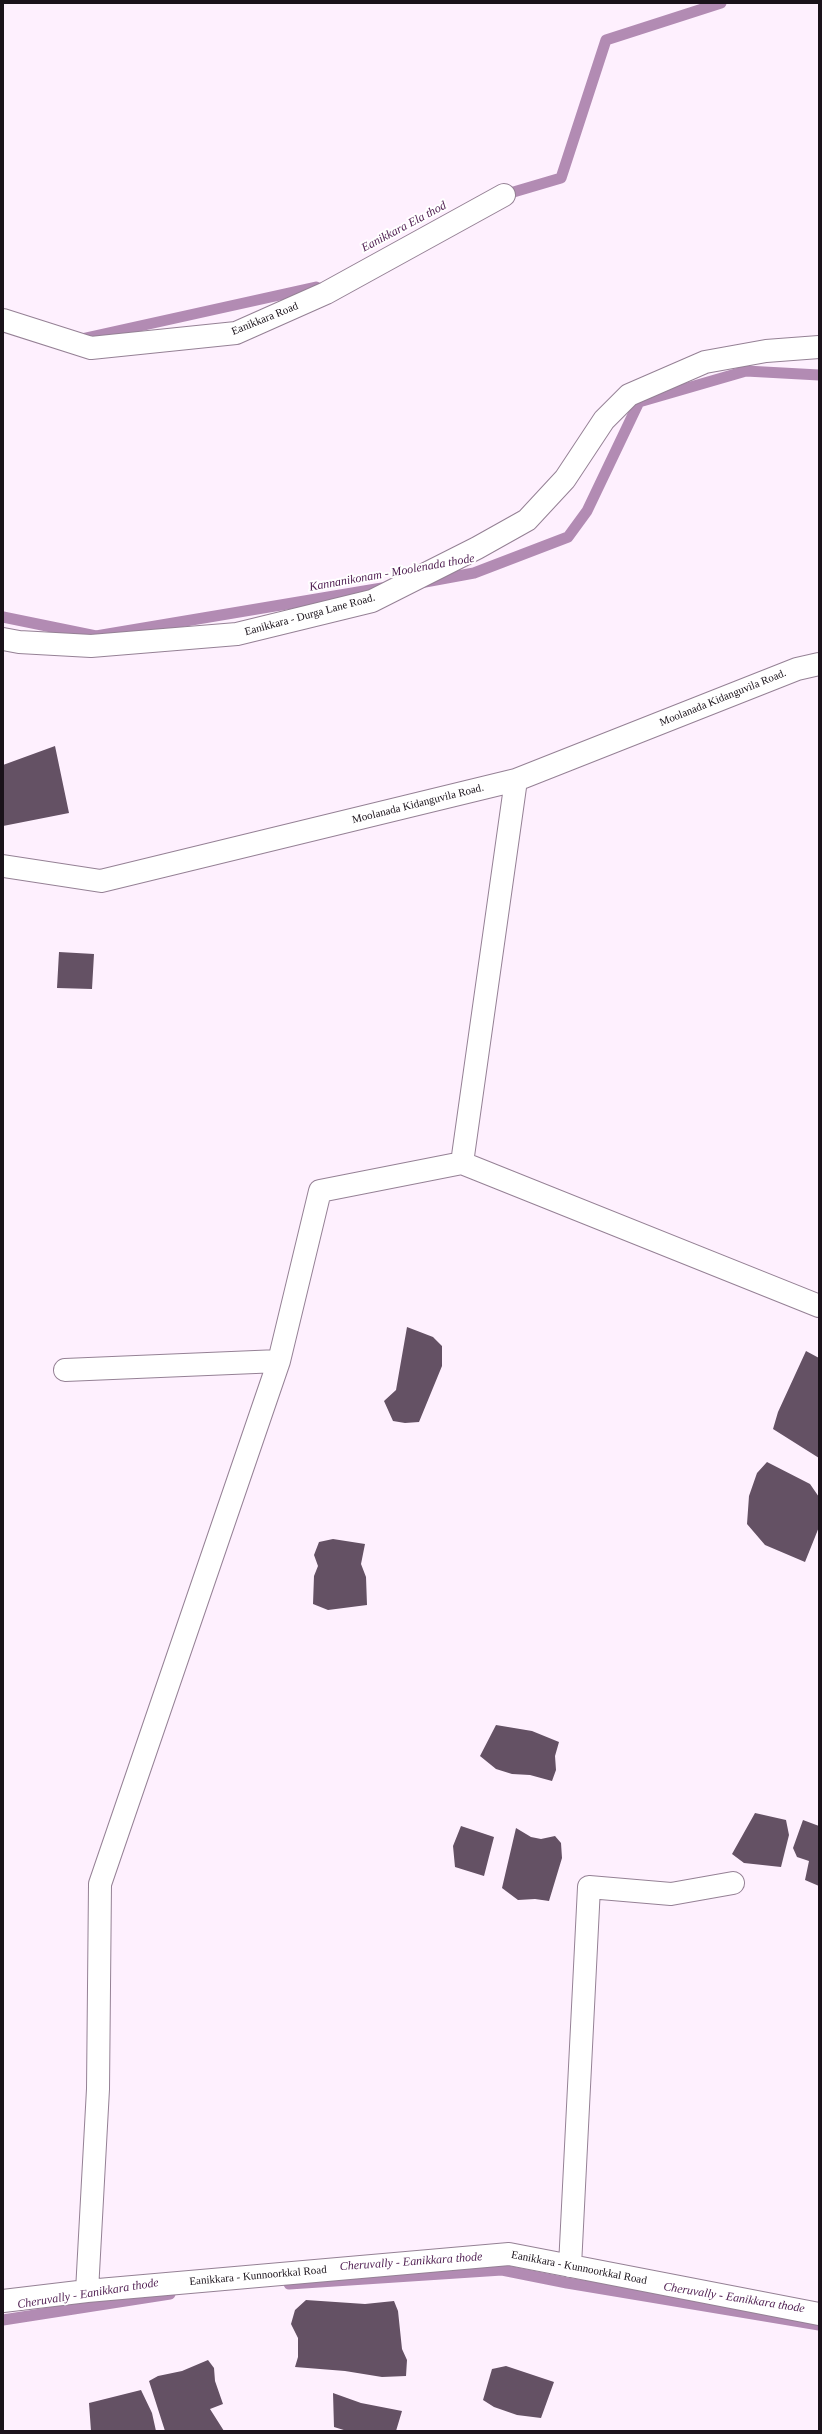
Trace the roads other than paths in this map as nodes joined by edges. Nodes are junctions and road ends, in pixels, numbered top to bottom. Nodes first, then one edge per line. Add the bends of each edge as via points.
1 (504, 195) dead end
2 (3, 320) edge
3 (819, 347) edge
4 (3, 639) edge
5 (819, 664) edge
6 (516, 780) junction
7 (3, 866) edge
8 (462, 1163) junction
9 (819, 1306) edge
10 (279, 1361) junction
11 (65, 1370) dead end
12 (733, 1883) dead end
13 (570, 2266) junction
14 (87, 2291) junction
15 (3, 2301) edge
16 (819, 2314) edge

1 - 2 street, Eanikkara Road via 326,293 236,333 91,348
3 - 4 street, Eanikkara - Durga Lane Road. via 766,351 706,362 629,395 604,420 565,479 527,520 478,548 372,601 237,634 91,646
5 - 6 street, Moolanada Kidanguvila Road. via 798,669
6 - 7 street, Moolanada Kidanguvila Road. via 101,881
6 - 8 street
8 - 9 street
8 - 10 street via 320,1191
10 - 11 street
10 - 14 street via 100,1884 98,2088
12 - 13 street via 671,1894 589,1887
13 - 14 street, Eanikkara - Kunnoorkkal Road via 509,2254
13 - 16 street, Eanikkara - Kunnoorkkal Road
14 - 15 street, Eanikkara - Kunnoorkkal Road

